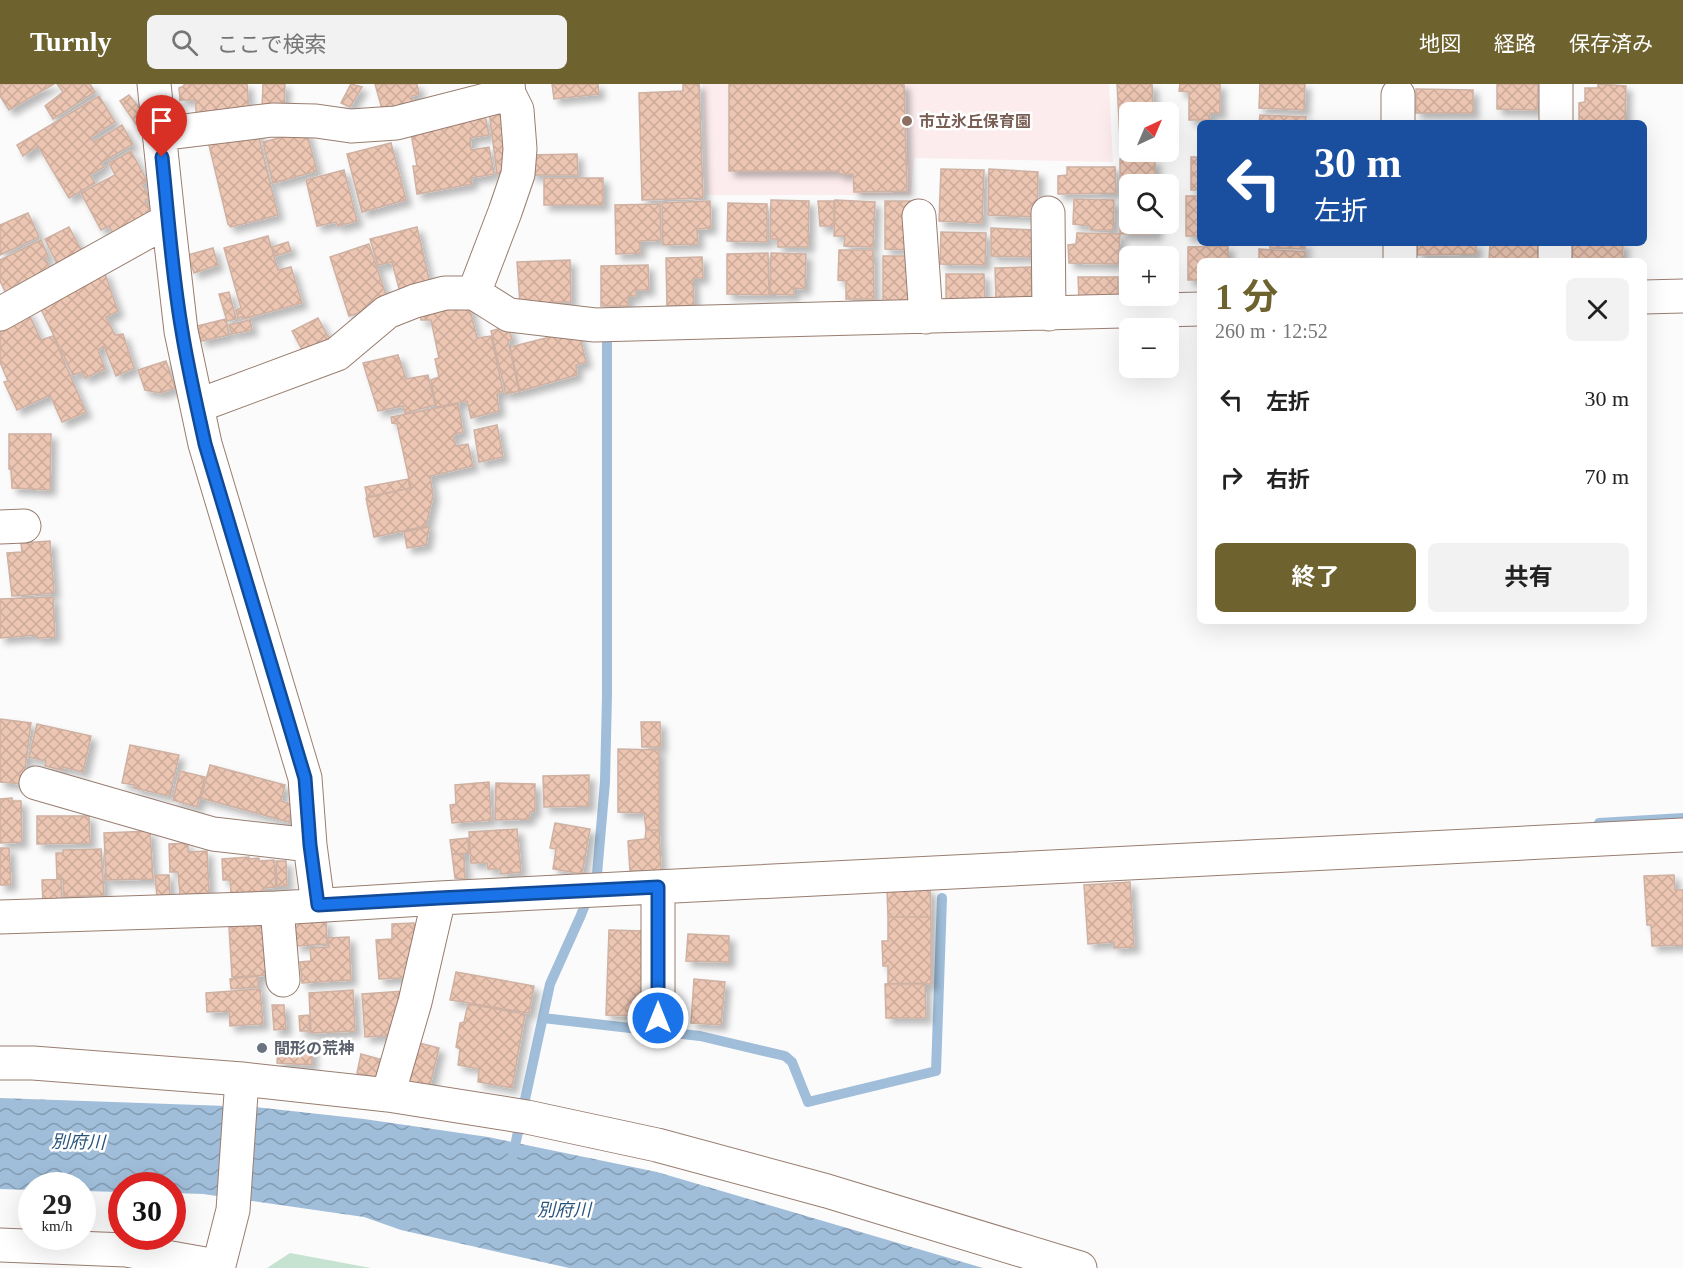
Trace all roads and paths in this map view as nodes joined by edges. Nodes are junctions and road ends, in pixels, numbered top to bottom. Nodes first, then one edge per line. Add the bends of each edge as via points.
1 (154, 84) edge
2 (1556, 84) edge
3 (508, 89) edge
4 (1556, 120) edge
5 (160, 134) junction
6 (1048, 213) dead end
7 (920, 216) dead end
8 (169, 226) junction
9 (474, 293) junction
10 (1683, 296) edge
11 (1647, 297) edge
12 (1197, 309) edge
13 (0, 314) edge
14 (1049, 314) junction
15 (926, 317) junction
16 (197, 406) junction
17 (36, 783) dead end
18 (1683, 835) edge
19 (310, 845) junction
20 (658, 887) junction
21 (439, 898) junction
22 (318, 905) junction
23 (277, 908) junction
24 (0, 917) edge
25 (283, 980) dead end
26 (658, 1018) dead end
27 (0, 1063) edge
28 (242, 1079) junction
29 (388, 1095) junction
30 (0, 1245) edge
31 (205, 1266) edge
32 (1080, 1268) edge

1 - 5 street
2 - 4 street
3 - 5 street via 396,123 351,126 272,120
3 - 9 street via 517,110 518,174
5 - 8 street
6 - 14 street
7 - 15 street
8 - 13 street via 158,226
8 - 16 street via 182,331
9 - 15 street via 509,315 595,325
9 - 16 street via 445,293 387,312 337,354
10 - 11 street
12 - 14 street
14 - 15 street
16 - 19 street via 305,778
17 - 19 street via 213,834
18 - 20 street
19 - 22 street
20 - 21 street
20 - 26 street
21 - 22 street
21 - 29 street
22 - 23 street
23 - 24 street
23 - 25 street
27 - 28 street
28 - 29 street
28 - 31 street via 233,1210 219,1265
29 - 32 street via 516,1115 657,1145 816,1188
30 - 31 street via 126,1250

